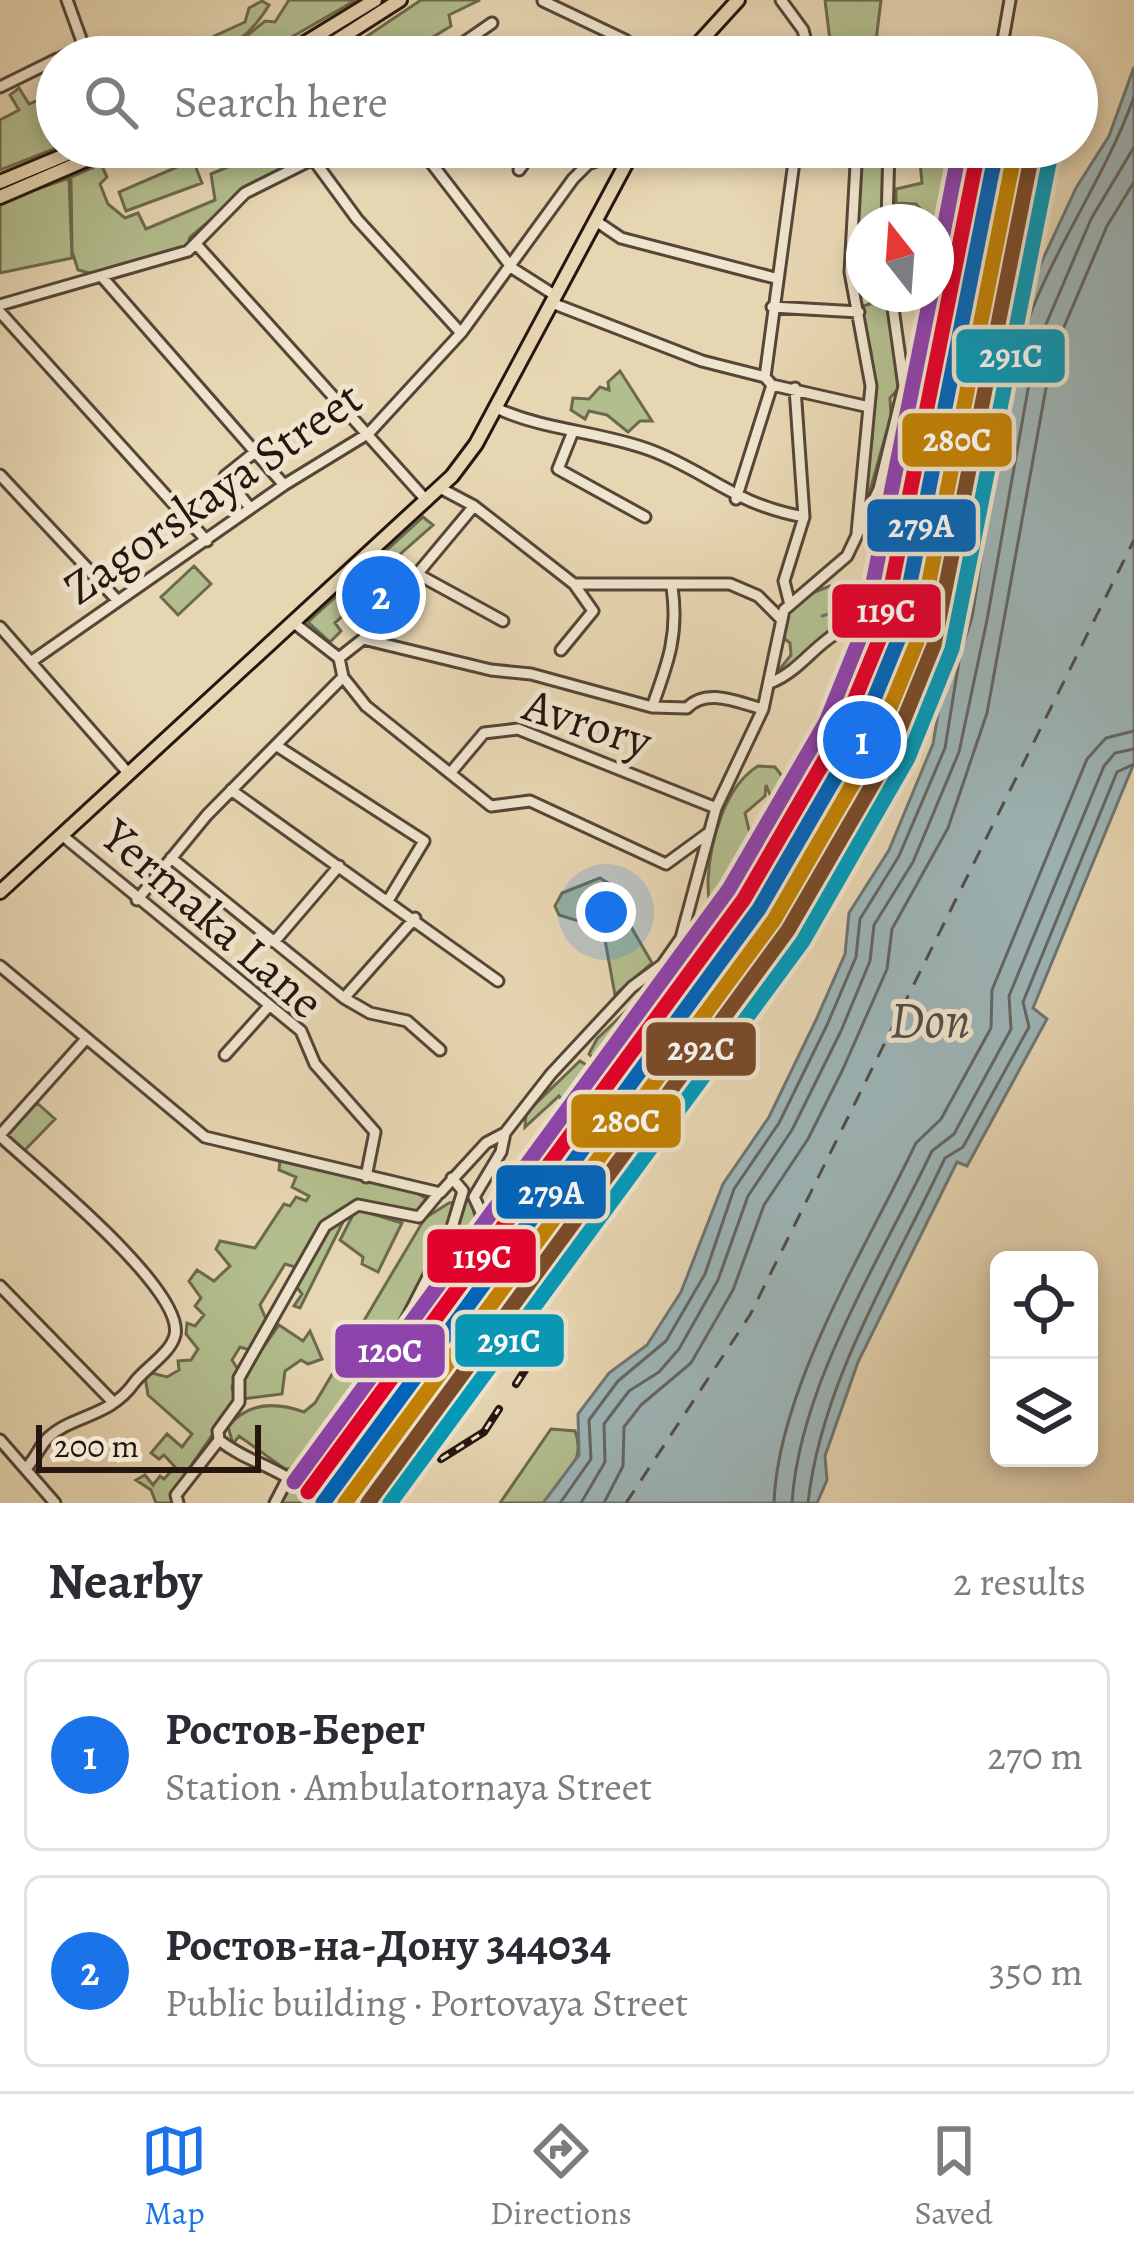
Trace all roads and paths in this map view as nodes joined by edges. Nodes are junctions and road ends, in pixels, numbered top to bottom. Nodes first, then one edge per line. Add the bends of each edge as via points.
1 (67, 0) edge
2 (375, 0) edge
3 (400, 0) edge
4 (738, 0) edge
5 (781, 0) edge
6 (1010, 0) edge
7 (543, 1) edge
8 (492, 23) dead end
9 (80, 36) edge
10 (316, 36) edge
11 (344, 36) edge
12 (474, 36) edge
13 (617, 36) edge
14 (705, 36) edge
15 (805, 36) edge
16 (1004, 36) edge
17 (36, 69) edge
18 (0, 87) edge
19 (36, 167) edge
20 (66, 168) edge
21 (295, 168) edge
22 (320, 168) edge
23 (435, 168) edge
24 (584, 168) edge
25 (613, 168) edge
26 (623, 168) edge
27 (793, 168) edge
28 (855, 168) edge
29 (888, 168) edge
30 (618, 178) junction
31 (0, 182) edge
32 (0, 196) edge
33 (853, 204) edge
34 (887, 204) edge
35 (596, 221) junction
36 (196, 244) junction
37 (512, 268) junction
38 (103, 278) junction
39 (775, 278) junction
40 (554, 299) junction
41 (772, 307) junction
42 (0, 309) edge
43 (846, 310) edge
44 (859, 312) edge
45 (894, 312) edge
46 (461, 333) junction
47 (769, 381) junction
48 (795, 388) junction
49 (869, 407) junction
50 (496, 408) junction
51 (369, 433) junction
52 (572, 434) junction
53 (255, 452) junction
54 (0, 475) edge
55 (284, 484) junction
56 (440, 488) junction
57 (736, 499) junction
58 (427, 501) junction
59 (474, 506) junction
60 (250, 508) junction
61 (645, 517) dead end
62 (804, 517) junction
63 (207, 541) junction
64 (855, 544) junction
65 (419, 575) junction
66 (574, 584) junction
67 (673, 587) junction
68 (118, 601) junction
69 (789, 601) junction
70 (781, 619) junction
71 (503, 621) dead end
72 (294, 623) junction
73 (0, 627) edge
74 (879, 628) dead end
75 (363, 639) junction
76 (562, 650) dead end
77 (338, 658) junction
78 (32, 661) junction
79 (343, 677) junction
80 (772, 682) junction
81 (841, 694) dead end
82 (652, 707) junction
83 (763, 709) junction
84 (277, 746) junction
85 (452, 771) junction
86 (130, 774) junction
87 (231, 790) junction
88 (716, 808) junction
89 (707, 834) junction
90 (63, 836) junction
91 (171, 858) junction
92 (339, 866) junction
93 (0, 892) edge
94 (389, 899) junction
95 (137, 900) junction
96 (415, 918) junction
97 (274, 942) junction
98 (662, 965) junction
99 (0, 966) edge
100 (498, 981) dead end
101 (344, 998) junction
102 (269, 1006) junction
103 (85, 1040) junction
104 (440, 1050) dead end
105 (225, 1055) dead end
106 (505, 1133) junction
107 (0, 1136) edge
108 (366, 1177) junction
109 (452, 1178) junction
110 (436, 1194) junction
111 (0, 1286) edge
112 (531, 1294) dead end
113 (113, 1402) junction
114 (0, 1440) edge
115 (219, 1441) junction
116 (28, 1466) junction
117 (288, 1478) junction
118 (55, 1503) edge
119 (178, 1503) edge
120 (275, 1503) edge

1 - 9 street
2 - 10 main road
3 - 11 main road
4 - 14 main road
5 - 15 street
6 - 16 street
7 - 13 street
8 - 12 street
17 - 18 street
19 - 31 main road
20 - 32 main road
21 - 36 street via 245,193
22 - 46 street
23 - 37 street
24 - 37 street, Zagorskaya Street
25 - 30 street
26 - 30 main road
27 - 39 street
28 - 33 street
29 - 34 street
30 - 35 main road
35 - 39 street via 621,238
35 - 40 main road
36 - 38 street
36 - 51 street
37 - 40 street
37 - 46 street, Zagorskaya Street
38 - 42 street
38 - 53 street
39 - 41 street
40 - 47 street
40 - 50 main road
41 - 43 street
41 - 47 street
42 - 63 street
44 - 49 street
45 - 64 street via 901,404
46 - 51 street, Zagorskaya Street
47 - 48 street
47 - 57 street
48 - 49 street
48 - 62 street
49 - 64 street
50 - 52 street
50 - 56 main road
51 - 55 street, Zagorskaya Street
51 - 58 street
52 - 57 street via 649,449
52 - 61 street via 558,469
53 - 55 street
53 - 60 street via 225,476
54 - 68 street
55 - 60 street, Zagorskaya Street
56 - 58 main road
56 - 59 street
57 - 62 street
58 - 72 main road
59 - 65 street
59 - 66 street
60 - 63 street, Zagorskaya Street
62 - 69 street via 784,581
63 - 68 street, Zagorskaya Street
64 - 69 street
65 - 71 street
65 - 75 street
66 - 67 street
66 - 76 street via 593,611
67 - 70 street via 730,584
67 - 82 street via 674,650
68 - 78 street, Zagorskaya Street
69 - 70 street
70 - 80 street
72 - 77 street
72 - 86 main road
73 - 78 street
74 - 80 street via 831,634
75 - 77 street
75 - 82 street
77 - 79 street
78 - 86 street
79 - 84 street
79 - 85 street via 366,706
80 - 83 street
81 - 98 street via 811,771 770,838 770,877 704,964 677,973
82 - 83 street via 687,708 711,696
83 - 88 street
84 - 87 street
84 - 94 street via 424,841
85 - 88 street, Avrory via 484,733 518,729
85 - 89 street via 490,806 530,801 666,864
86 - 90 main road
87 - 91 street
87 - 92 street
88 - 89 street
89 - 98 street via 690,918
90 - 93 main road
90 - 95 street, Yermaka Lane
91 - 95 street
91 - 97 street
92 - 94 street
92 - 97 street
94 - 96 street
95 - 102 street, Yermaka Lane
96 - 100 street
96 - 101 street
97 - 101 street
98 - 106 street via 632,987
99 - 103 street
101 - 104 street via 407,1021
102 - 105 street
102 - 108 street, Yermaka Lane via 301,1031 315,1064 375,1132
103 - 107 street
103 - 108 street via 205,1137
106 - 109 street
106 - 112 street via 474,1196 512,1279
107 - 113 street via 141,1269 167,1305 174,1339
108 - 110 street
109 - 110 street
109 - 117 street via 463,1191 451,1234 345,1439 328,1468
110 - 115 street via 419,1217 358,1205 325,1226 239,1378 239,1402
111 - 113 street
113 - 116 street via 54,1434
114 - 116 street
115 - 117 street
115 - 119 street
116 - 118 street
117 - 120 street

